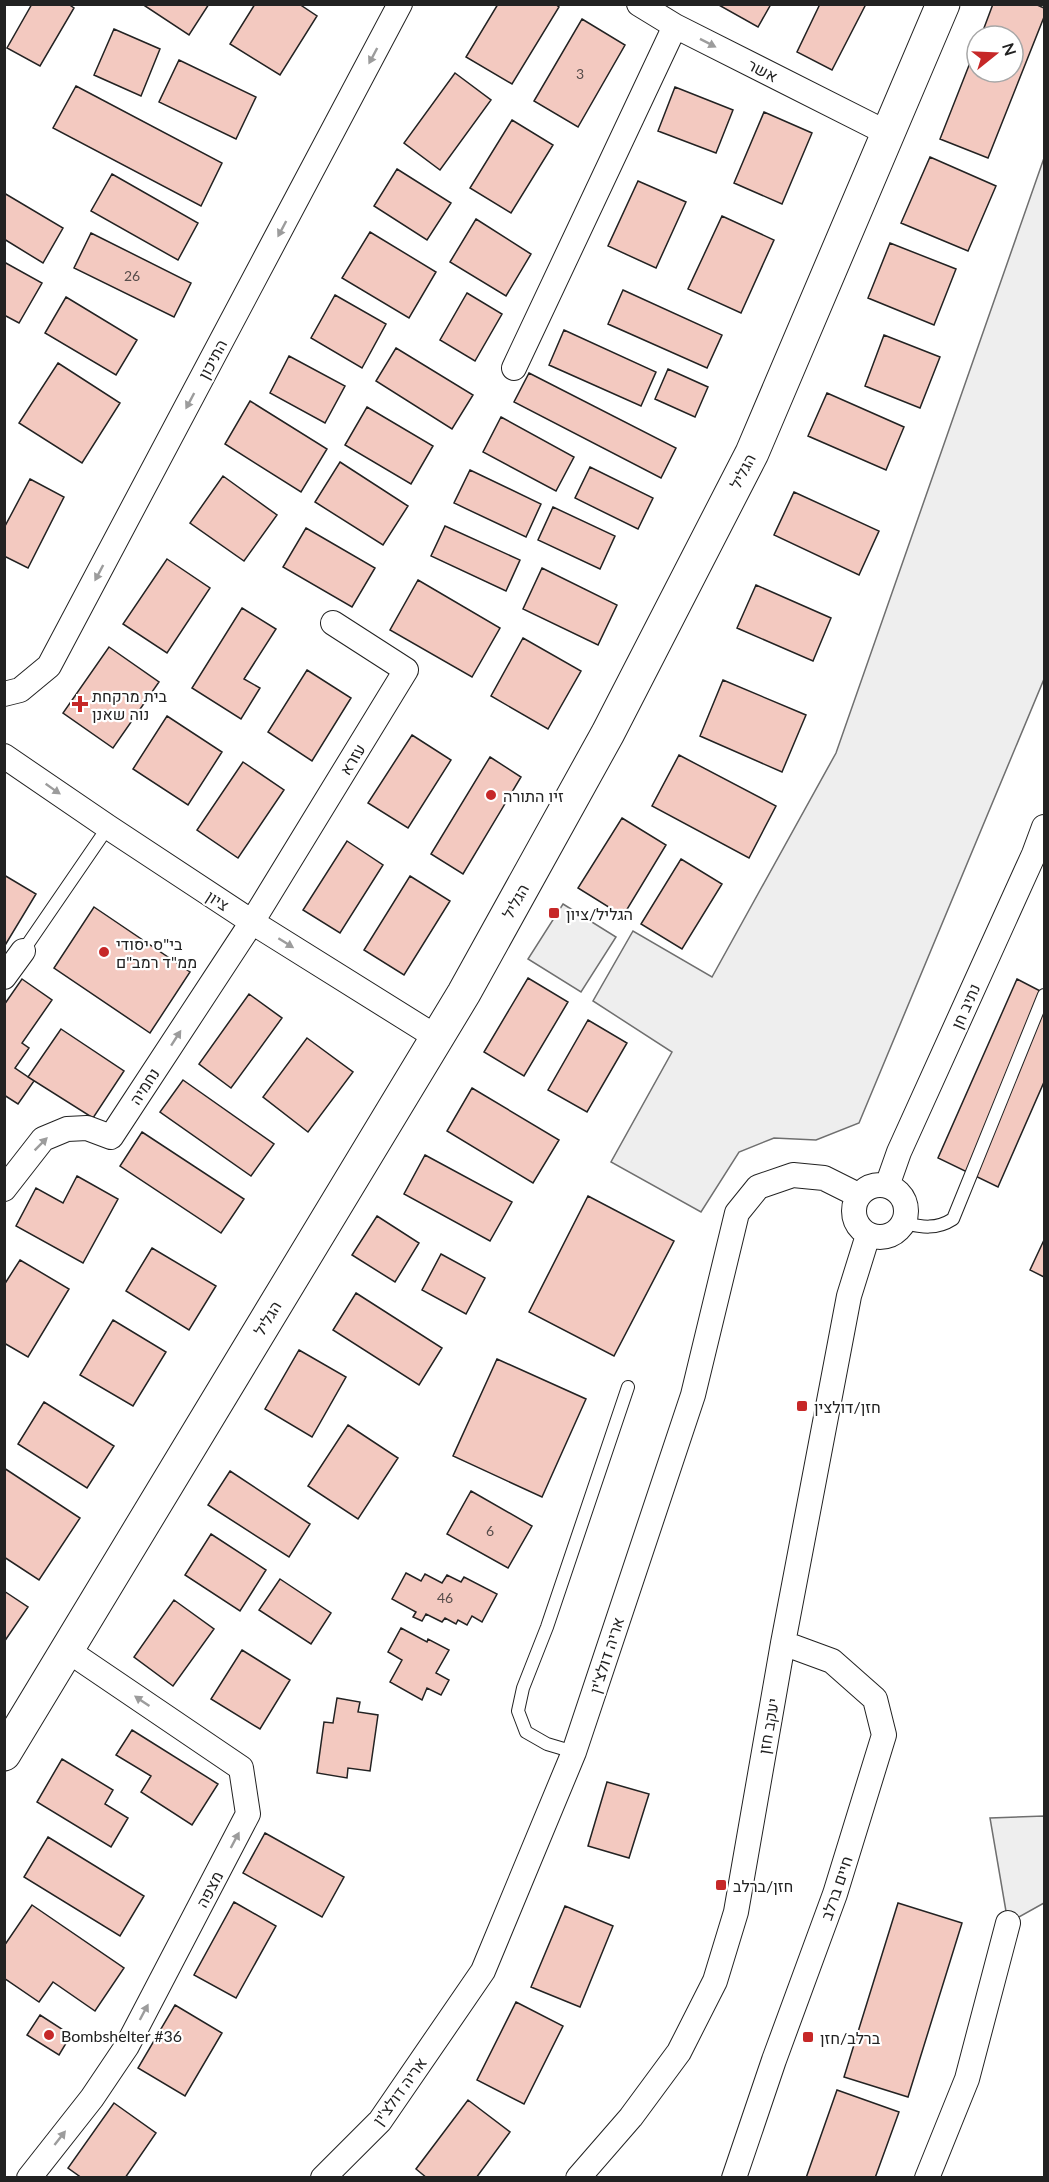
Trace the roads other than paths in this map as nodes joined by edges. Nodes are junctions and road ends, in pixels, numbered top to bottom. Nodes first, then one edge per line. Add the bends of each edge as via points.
1 (400, 4) edge
2 (639, 4) edge
3 (943, 4) edge
4 (675, 26) junction
5 (889, 134) junction
6 (514, 368) dead end
7 (333, 623) dead end
8 (4, 694) edge
9 (4, 756) edge
10 (108, 827) junction
11 (1044, 827) edge
12 (252, 922) junction
13 (23, 951) joint
14 (4, 977) edge
15 (1044, 995) edge
16 (436, 1037) junction
17 (887, 1186) junction
18 (4, 1189) edge
19 (858, 1195) junction
20 (903, 1222) junction
21 (868, 1235) junction
22 (628, 1387) dead end
23 (783, 1643) junction
24 (67, 1650) junction
25 (574, 1752) junction
26 (4, 1754) edge
27 (1008, 1923) dead end
28 (28, 2178) edge
29 (323, 2178) edge
30 (578, 2178) edge
31 (734, 2178) edge
32 (927, 2178) edge

1 -> 8 street, התיכון via 49,666 20,690
2 - 4 street, אשר
3 - 5 street, הגליל
4 -> 5 street, אשר
4 - 6 street
5 - 16 street, הגליל via 747,463 608,733
7 - 12 street, עזרא via 406,670
9 -> 10 street, ציון
10 - 12 street, ציון
10 - 13 lane
11 - 17 street, נתיב חן
12 -> 16 street, ציון
18 -> 12 street, נחמיה via 43,1139 67,1129 87,1128 111,1137
13 - 14 street
15 - 20 lane via 952,1219 942,1226 923,1228
16 - 24 street, הגליל
17 - 19 street via 873,1185
17 - 20 street via 903,1198
19 - 21 street via 854,1203 855,1222
19 - 25 street, אריה דולצ'ין via 824,1178 793,1175 758,1187 737,1214 693,1395
20 - 21 street via 892,1234
21 - 23 street, יעקב חזן via 849,1296
22 - 25 lane via 518,1711 526,1732
23 - 30 street, יעקב חזן via 736,1911 715,1981 679,2052 631,2117
23 - 31 street, חיים ברלב via 832,1661 875,1699 884,1735 834,1894
24 - 26 street, הגליל
28 -> 24 street, מצפה via 92,2098 127,2046 248,1814 241,1768
25 - 29 street, אריה דולצ'ין via 483,1971 380,2121
27 - 32 street via 967,2079

